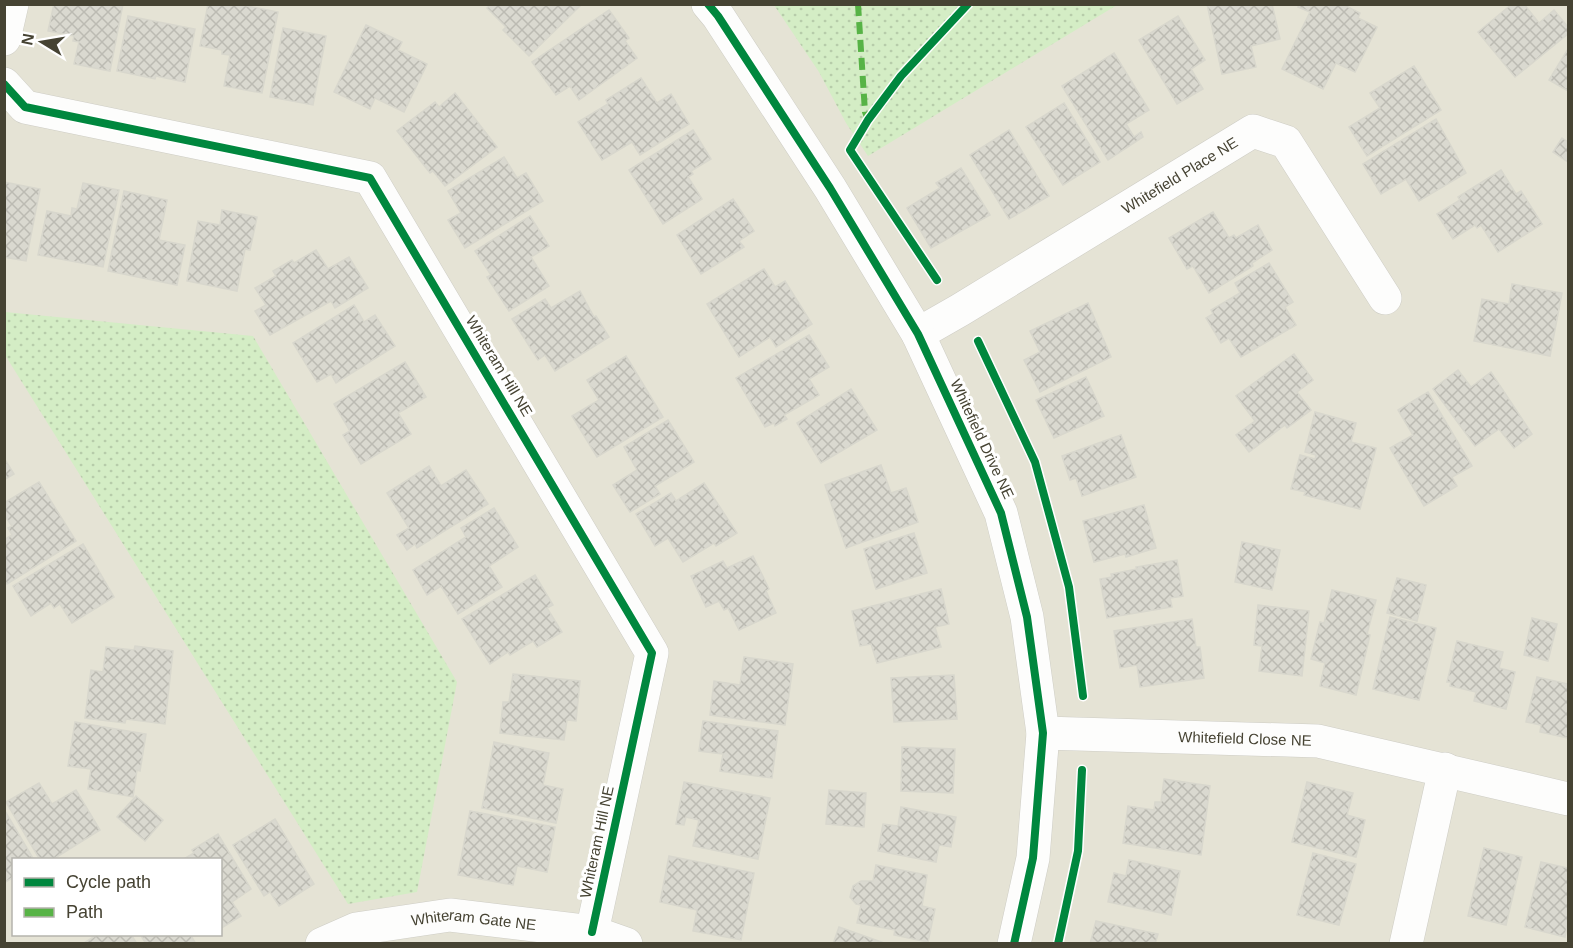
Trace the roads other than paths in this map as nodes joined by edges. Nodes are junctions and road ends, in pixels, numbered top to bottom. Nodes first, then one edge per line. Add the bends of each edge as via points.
1 (12, 4) edge
2 (708, 4) edge
3 (4, 39) edge
4 (4, 84) edge
5 (1385, 298) dead end
6 (918, 334) junction
7 (1043, 733) junction
8 (1444, 769) junction
9 (1569, 799) edge
10 (592, 932) junction
11 (322, 944) edge
12 (626, 944) edge
13 (1014, 944) edge
14 (1406, 944) edge

1 - 3 street
2 - 6 street, Whitefield Drive NE via 830,188
4 - 10 street, Whiteram Hill NE via 25,108 370,178 652,653
5 - 6 street, Whitefield Place NE via 1286,142 1253,131
6 - 7 street, Whitefield Drive NE via 1001,513 1027,617
7 - 8 street, Whitefield Close NE via 1318,741
7 - 13 street, Whitefield Drive NE via 1033,858
8 - 9 street, Whitefield Close NE
8 - 14 street
10 - 11 street, Whiteram Gate NE via 450,915 356,929
10 - 12 street, Whiteram Gate NE

